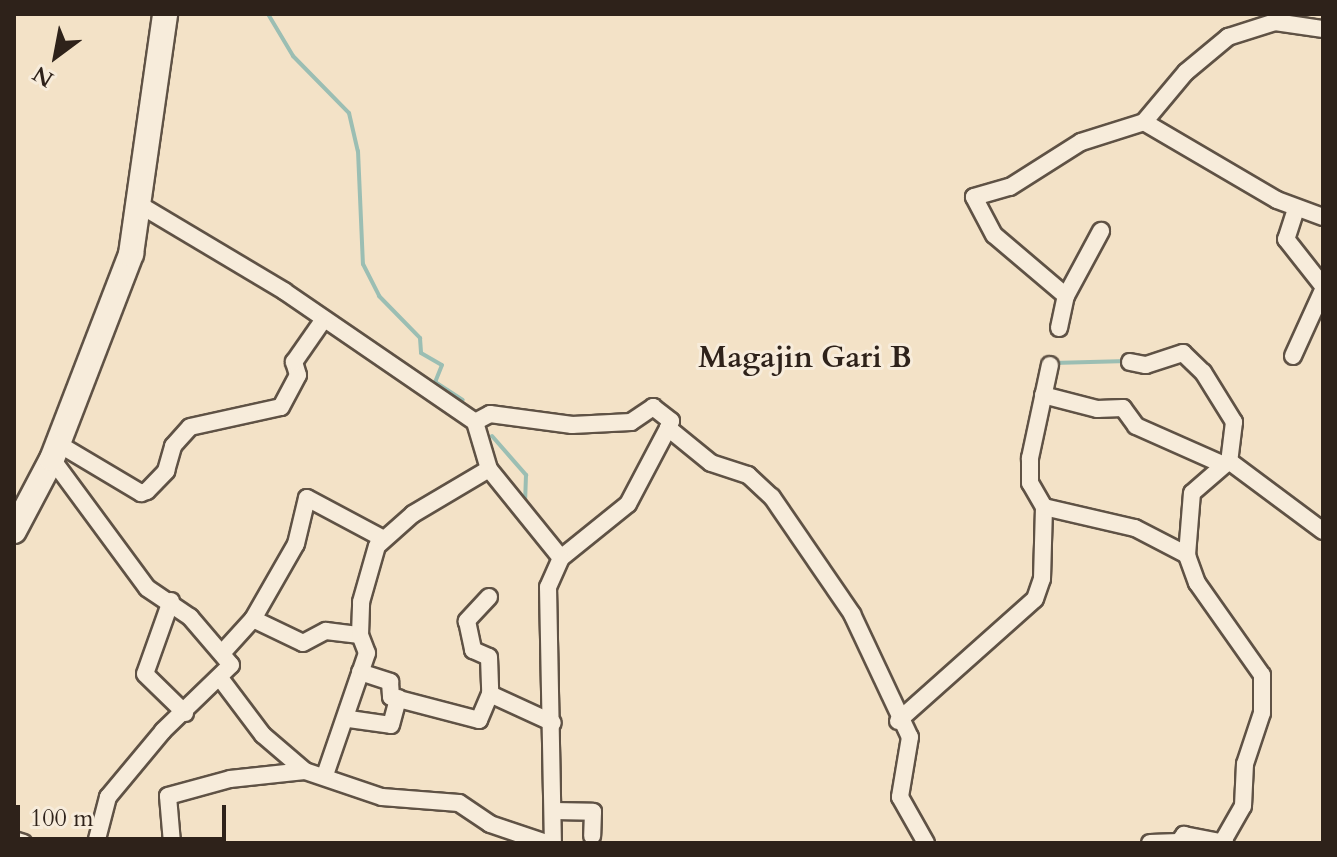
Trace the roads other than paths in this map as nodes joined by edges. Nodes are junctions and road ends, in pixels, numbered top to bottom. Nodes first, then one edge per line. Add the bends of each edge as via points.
1 (165, 14) edge
2 (1260, 14) edge
3 (1275, 22) junction
4 (1323, 29) edge
5 (1144, 122) junction
6 (140, 205) junction
7 (1296, 209) junction
8 (1323, 217) edge
9 (1101, 231) dead end
10 (1323, 288) edge
11 (1066, 296) junction
12 (324, 319) junction
13 (1059, 328) dead end
14 (1293, 356) dead end
15 (1130, 362) dead end
16 (1050, 365) dead end
17 (1043, 395) junction
18 (475, 422) junction
19 (668, 428) junction
20 (54, 451) junction
21 (1226, 463) junction
22 (489, 469) junction
23 (1044, 507) junction
24 (14, 531) edge
25 (1323, 531) edge
26 (382, 538) junction
27 (1187, 555) junction
28 (561, 558) junction
29 (489, 597) dead end
30 (171, 601) junction
31 (253, 619) junction
32 (360, 635) junction
33 (223, 652) junction
34 (360, 672) junction
35 (220, 678) junction
36 (490, 694) junction
37 (398, 698) junction
38 (185, 713) junction
39 (349, 719) junction
40 (898, 721) junction
41 (550, 722) junction
42 (305, 771) junction
43 (325, 775) junction
44 (554, 811) junction
45 (592, 836) dead end
46 (14, 840) edge
47 (1224, 842) edge
48 (24, 843) edge
49 (96, 843) edge
50 (172, 843) edge
51 (546, 843) edge
52 (553, 843) edge
53 (926, 843) edge
54 (1150, 843) edge

1 - 6 street
2 - 3 street
3 - 4 street
3 - 5 street via 1245,29 1207,50
5 - 7 street
5 - 11 street via 1081,142 1010,187 974,197 994,235
6 - 12 street
6 - 20 street via 123,283
7 - 8 street
7 - 10 street via 1286,239
9 - 11 street
10 - 14 street
11 - 13 street
12 - 18 street
12 - 20 street via 294,362 298,375 281,407 190,427 173,446 166,471 147,491
15 - 21 street via 1146,365 1183,353 1203,372 1234,422
16 - 17 street
17 - 21 street via 1097,409 1123,408 1136,426
17 - 23 street via 1030,483
18 - 19 street via 504,413 564,425 631,422 653,407 671,421
18 - 22 street
19 - 28 street via 628,504
19 - 40 street via 711,463 748,475 772,497 852,614
20 - 24 street
20 - 30 street via 147,588
21 - 25 street
21 - 27 street via 1192,493
22 - 26 street
22 - 28 street
23 - 27 street via 1135,528
23 - 40 street via 1042,579 1035,599
26 - 31 street via 307,498 296,544
26 - 32 street via 367,573
27 - 47 street via 1197,583 1262,675 1262,713 1245,764 1243,806
28 - 41 street via 548,587
29 - 36 street via 467,621 473,650 489,657
30 - 33 street
30 - 38 street via 145,674
31 - 32 street via 303,643 326,631
31 - 33 street
32 - 34 street via 367,653
33 - 35 street via 231,665
34 - 37 street via 390,682 391,697
34 - 39 street
35 - 38 street
35 - 42 street via 263,735
36 - 37 street via 479,720
36 - 41 street
37 - 39 street via 391,725
38 - 49 street via 108,797
39 - 43 street
40 - 53 street via 910,737 900,797
41 - 44 street
42 - 43 street
42 - 50 street via 244,776 168,796
43 - 51 street via 382,797 459,803 490,824
44 - 45 street via 593,812
44 - 52 street
46 - 48 street
47 - 54 street via 1184,835 1179,842

